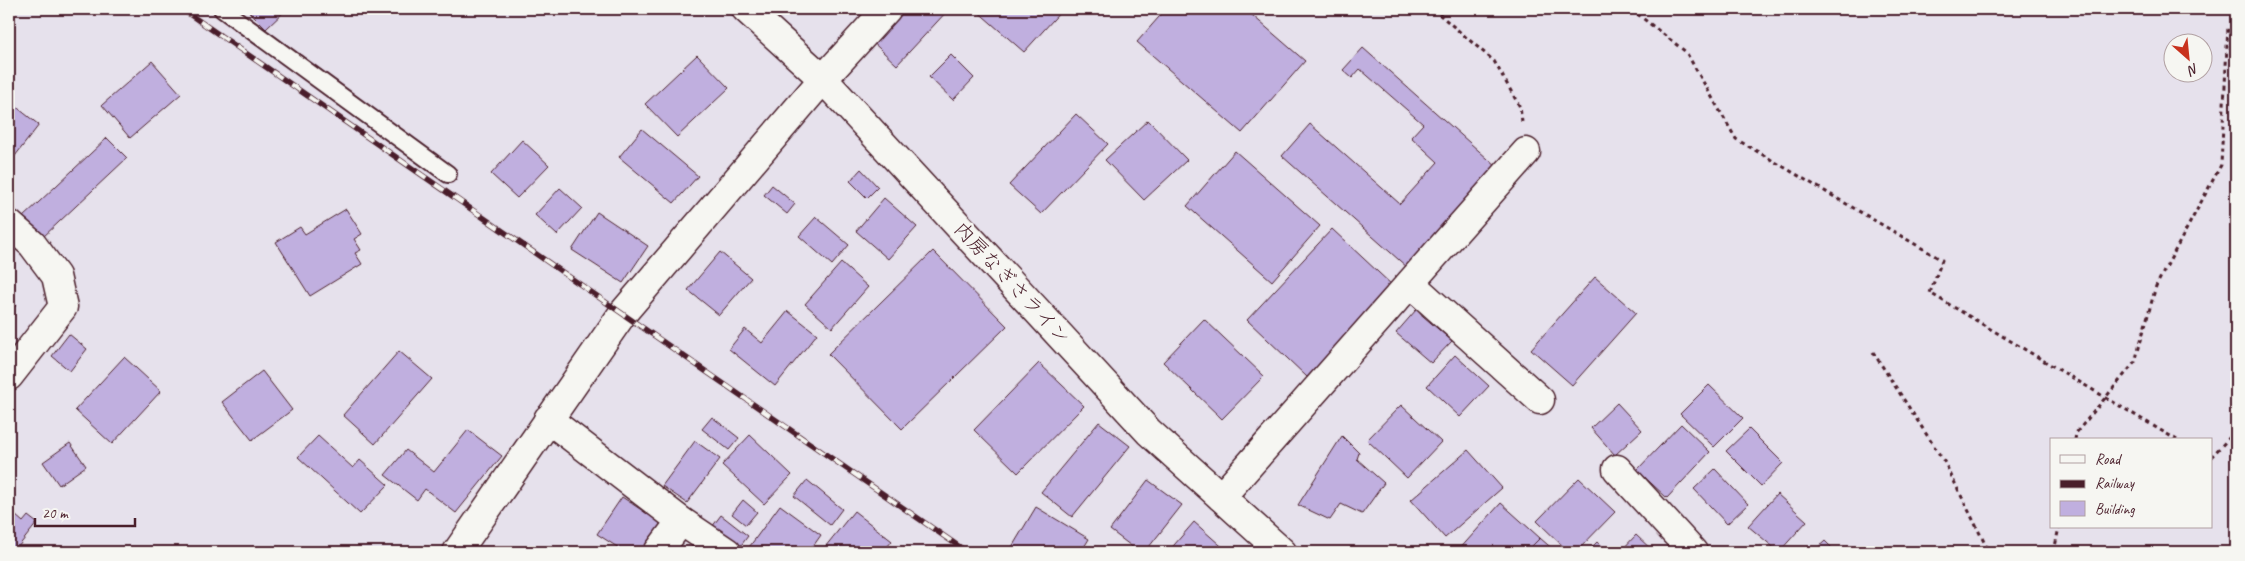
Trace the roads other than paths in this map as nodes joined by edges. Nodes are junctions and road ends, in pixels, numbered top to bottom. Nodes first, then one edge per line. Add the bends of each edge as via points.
1 (222, 9) edge
2 (746, 9) edge
3 (887, 9) edge
4 (823, 79) junction
5 (1526, 152) road end
6 (448, 174) dead end
7 (9, 224) edge
8 (1410, 283) junction
9 (9, 376) edge
10 (1540, 400) dead end
11 (548, 419) junction
12 (1616, 469) dead end
13 (1221, 498) junction
14 (681, 521) junction
15 (457, 552) edge
16 (658, 552) edge
17 (727, 552) edge
18 (1282, 552) edge
19 (1693, 552) edge

1 - 6 lane
2 - 4 street, 内房なぎさライン
3 - 4 street
4 - 11 street via 623,313
4 - 13 street, 内房なぎさライン via 1150,432
5 - 8 street
7 - 9 street via 32,244 56,276 63,307
8 - 10 street
8 - 13 street
11 - 14 street
11 - 15 street
12 - 19 street
13 - 18 street, 内房なぎさライン
14 - 16 street
14 - 17 street

